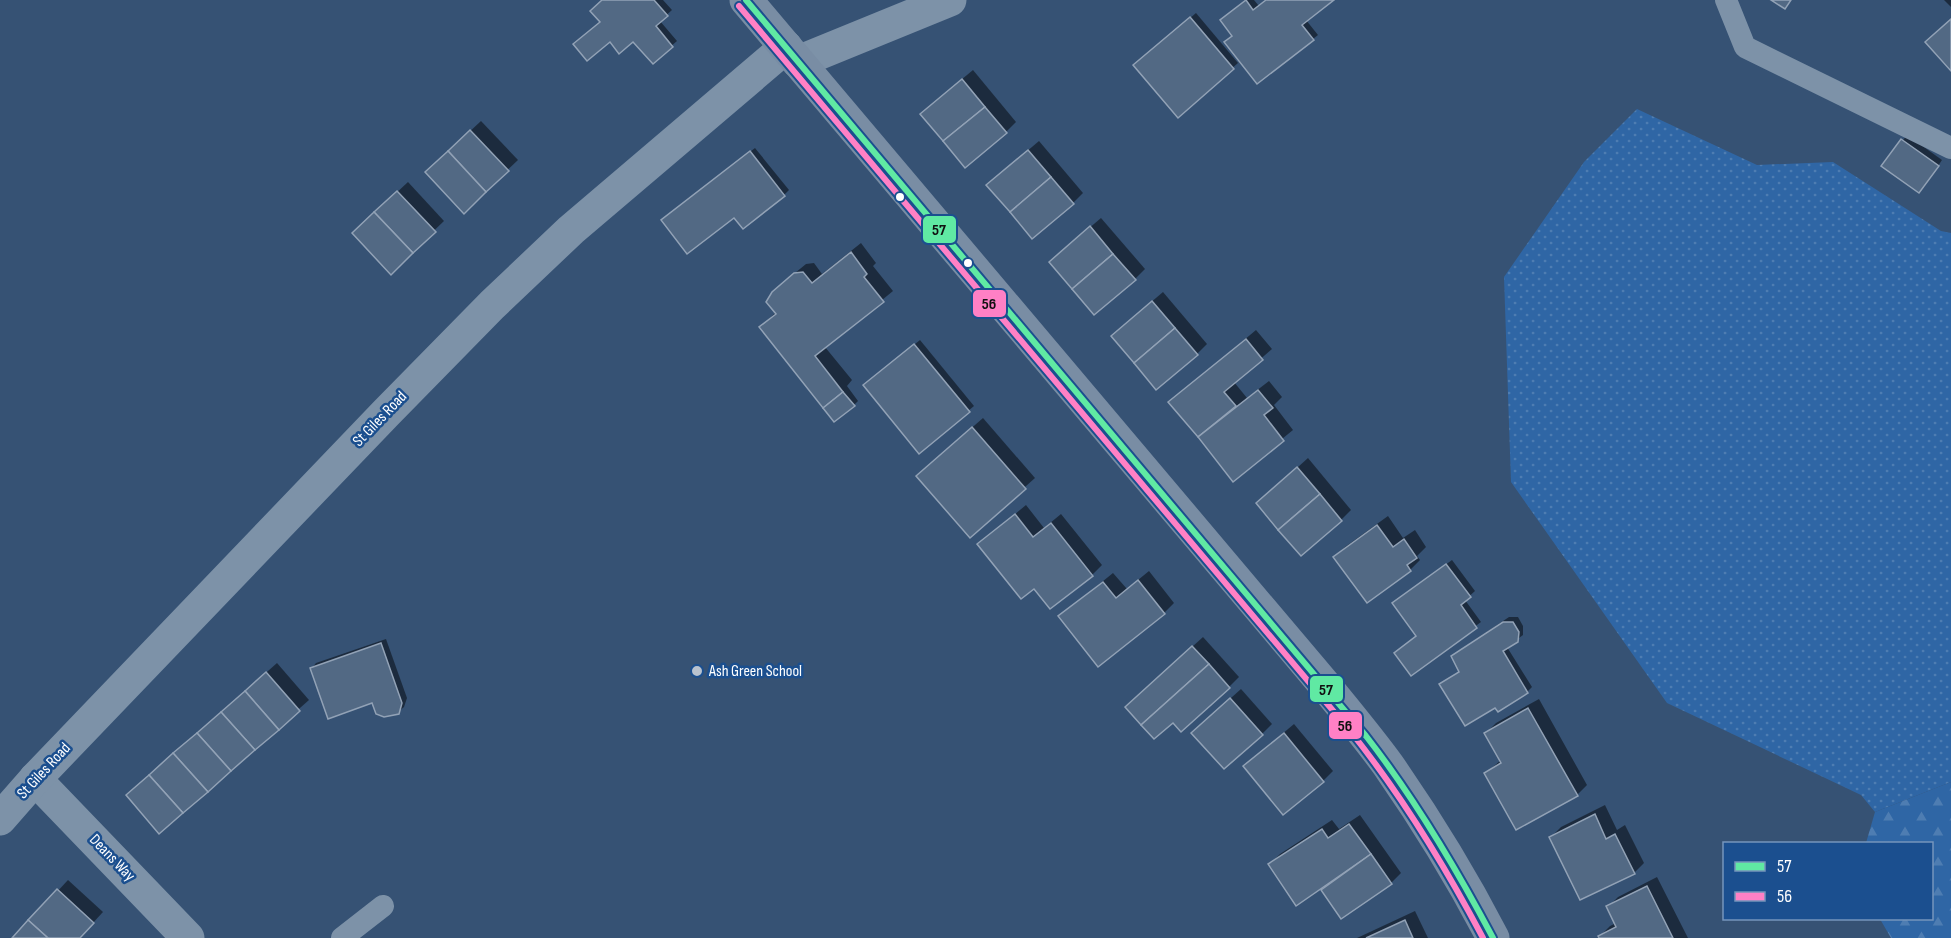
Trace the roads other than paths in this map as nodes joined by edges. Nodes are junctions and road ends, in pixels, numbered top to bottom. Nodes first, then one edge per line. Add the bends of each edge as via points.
1 (747, 0) edge
2 (950, 0) edge
3 (1726, 0) edge
4 (792, 55) junction
5 (1951, 148) edge
6 (35, 779) junction
7 (0, 819) edge
8 (383, 906) dead end
9 (188, 938) edge
10 (342, 938) edge
11 (1493, 938) edge

1 - 4 street
2 - 4 street, St Giles Road
3 - 5 lane via 1745,47
4 - 6 street, St Giles Road via 571,230 492,305
4 - 11 street via 1387,763 1466,885
6 - 7 street, St Giles Road
6 - 9 street, Deans Way
8 - 10 lane

